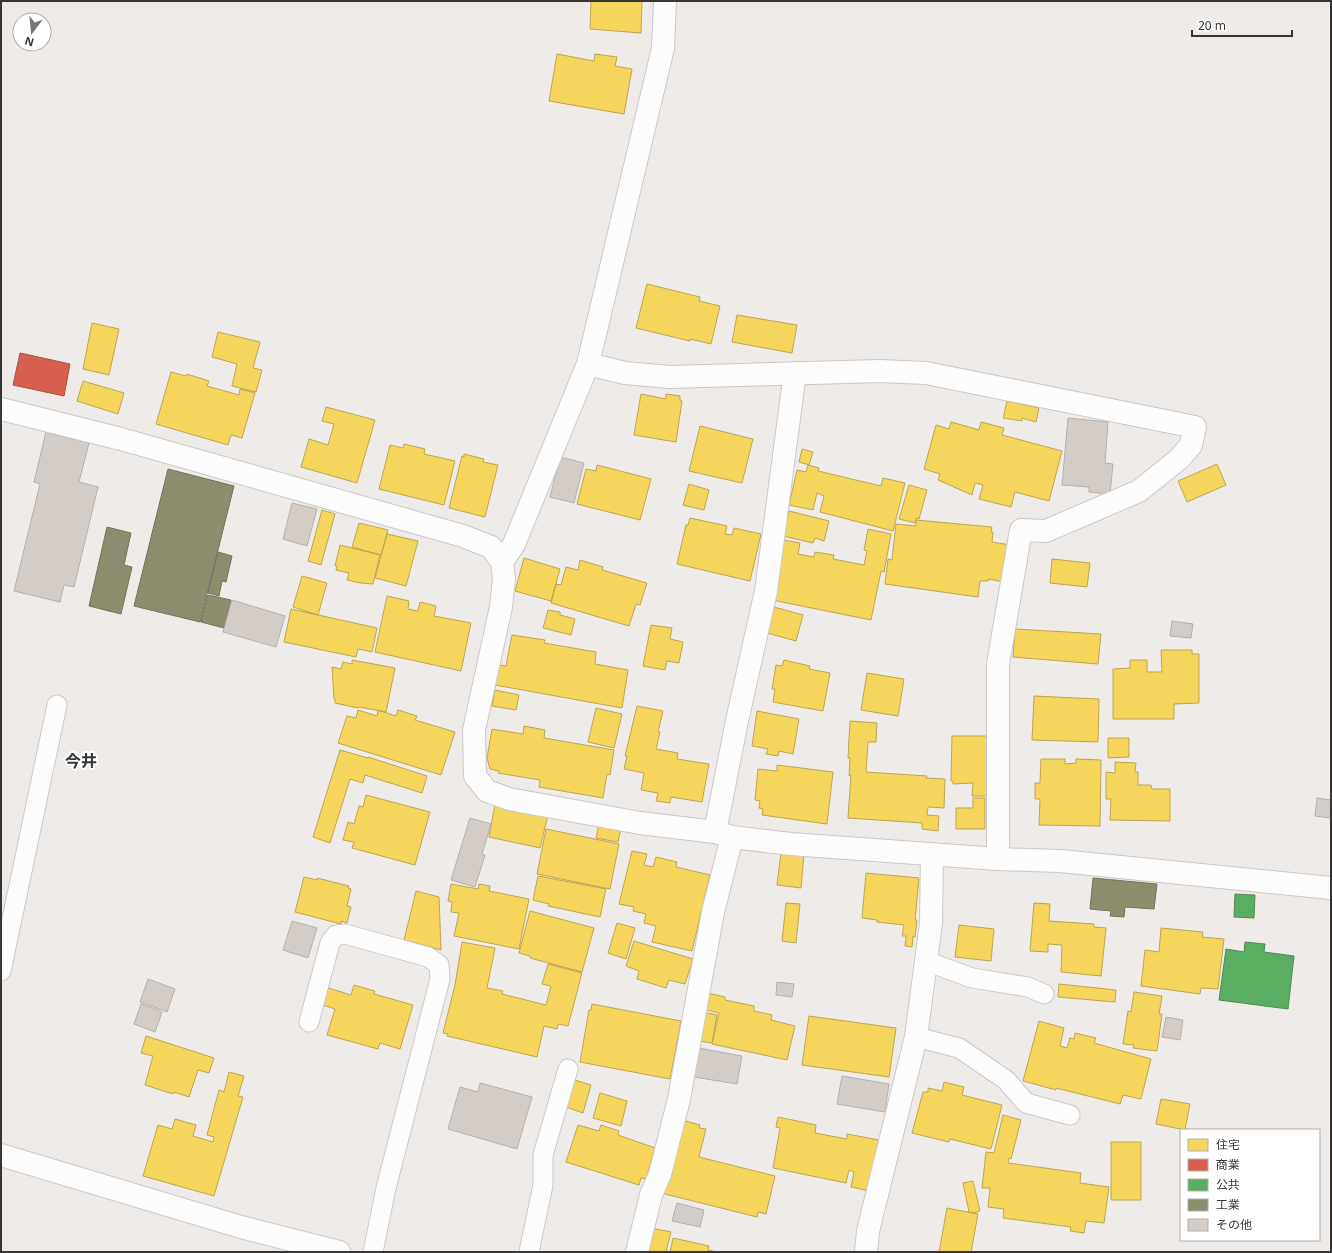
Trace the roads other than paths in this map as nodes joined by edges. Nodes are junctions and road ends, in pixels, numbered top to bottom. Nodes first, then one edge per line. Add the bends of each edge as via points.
1 (665, 1) edge
2 (588, 364) junction
3 (795, 373) junction
4 (1, 409) edge
5 (502, 562) junction
6 (57, 705) dead end
7 (723, 834) junction
8 (932, 854) junction
9 (998, 859) junction
10 (1331, 888) edge
11 (926, 961) junction
12 (1, 971) edge
13 (1044, 994) dead end
14 (309, 1022) dead end
15 (916, 1037) junction
16 (568, 1070) dead end
17 (1070, 1115) dead end
18 (1, 1155) edge
19 (339, 1252) edge
20 (373, 1252) edge
21 (529, 1252) edge
22 (637, 1252) edge
23 (866, 1252) edge

1 - 2 street via 663,48
2 - 3 street via 625,373 670,377
2 - 5 street via 514,544
3 - 7 street via 766,592 737,721
3 - 9 street via 880,371 926,374 1195,427 1191,445 1179,459 1139,491 1046,531 1021,530 998,664
4 - 5 street via 121,439 463,536 491,547
5 - 7 street via 504,579 501,607 474,730 475,776 487,791 509,799 640,823
6 - 12 lane
7 - 8 street via 791,844
7 - 22 street via 713,912 679,1098
8 - 9 street
8 - 11 street via 931,923
9 - 10 street via 1060,861
11 - 13 lane via 972,978 1028,987
11 - 15 street
14 - 20 lane via 330,943 336,935 345,934 428,957 439,965 440,979 386,1188
15 - 17 lane via 960,1048 1006,1080 1026,1104
15 - 23 street via 868,1231
16 - 21 lane via 543,1156 543,1185
18 - 19 street via 241,1227

